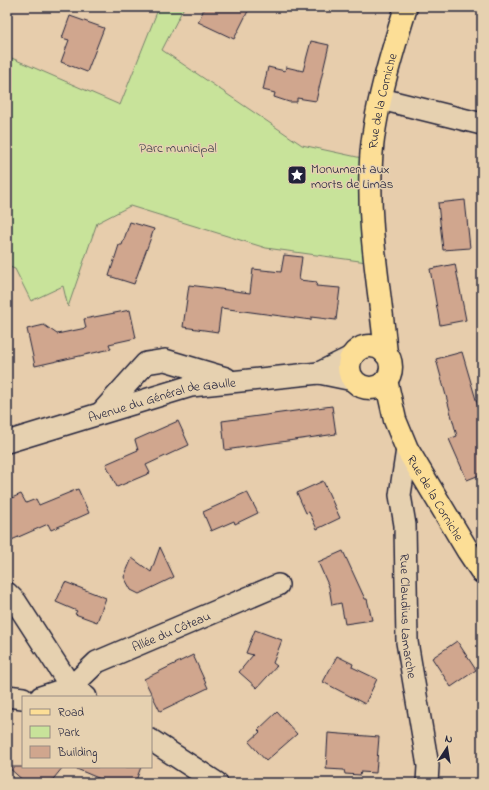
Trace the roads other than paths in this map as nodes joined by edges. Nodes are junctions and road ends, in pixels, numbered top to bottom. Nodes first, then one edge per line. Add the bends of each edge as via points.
1 (406, 7) edge
2 (381, 99) junction
3 (482, 124) edge
4 (378, 292) junction
5 (356, 353) junction
6 (386, 354) junction
7 (319, 373) junction
8 (236, 381) junction
9 (369, 383) junction
10 (101, 413) junction
11 (7, 442) edge
12 (407, 449) junction
13 (482, 572) edge
14 (278, 585) dead end
15 (7, 593) edge
16 (78, 692) edge
17 (7, 696) edge
18 (48, 696) edge
19 (22, 698) edge
20 (152, 741) edge
21 (217, 783) edge
22 (427, 783) edge

1 - 2 main road, Rue de la Corniche
2 - 3 street
2 - 4 main road, Rue de la Corniche via 370,160 371,225
4 - 5 main road, Rue de la Corniche
4 - 6 main road, Rue de la Corniche
5 - 6 main road via 375,347
5 - 7 street, Avenue du Général de Gaulle
5 - 9 main road, Rue de la Corniche via 349,369
6 - 9 main road, Rue de la Corniche via 390,367
7 - 8 street, Avenue du Général de Gaulle
7 - 9 street, Avenue du Général de Gaulle
8 - 10 street, Avenue du Général de Gaulle via 191,386
8 - 10 street via 166,360 146,363
9 - 12 main road, Rue de la Corniche via 395,420
10 - 11 street, Avenue du Général de Gaulle
12 - 13 main road, Rue de la Corniche
12 - 22 street, Rue Claudius Lamarche via 400,495 405,525 407,642 428,766
14 - 16 street, Allée du Côteau via 97,662
15 - 16 street via 16,602
16 - 18 street, Allée du Côteau
17 - 19 street
20 - 21 street

